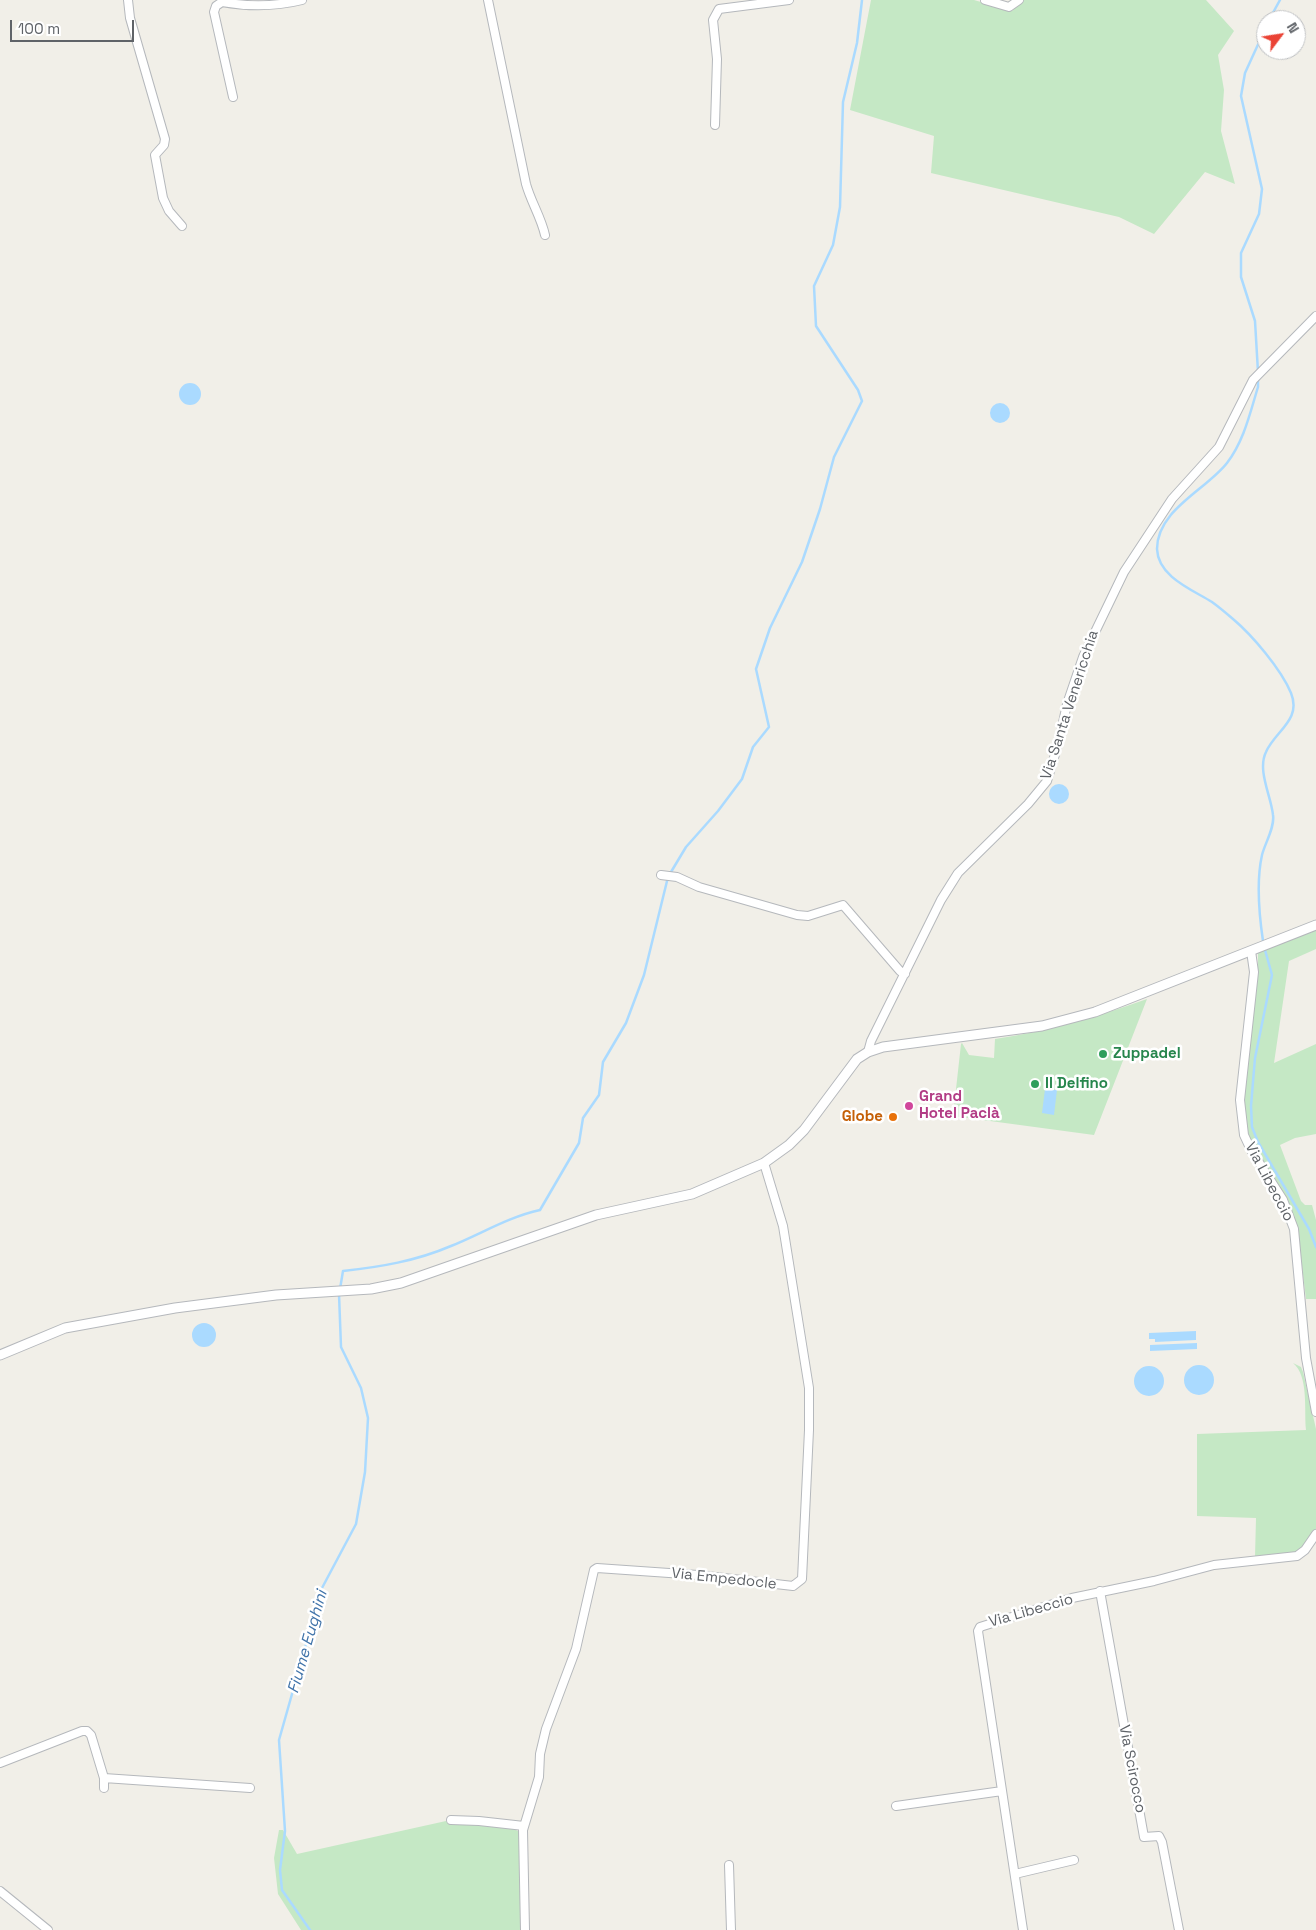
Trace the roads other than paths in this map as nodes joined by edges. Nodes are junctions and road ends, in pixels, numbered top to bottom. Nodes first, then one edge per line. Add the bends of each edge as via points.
1 (128, 0) edge
2 (302, 0) edge
3 (488, 0) edge
4 (789, 0) edge
5 (985, 0) edge
6 (1019, 0) edge
7 (233, 96) dead end
8 (715, 125) dead end
9 (182, 226) dead end
10 (545, 235) dead end
11 (1316, 316) edge
12 (661, 875) dead end
13 (1316, 925) edge
14 (1251, 951) junction
15 (905, 974) junction
16 (868, 1052) junction
17 (764, 1163) junction
18 (0, 1355) edge
19 (1316, 1412) edge
20 (1316, 1534) edge
21 (1100, 1591) junction
22 (0, 1763) edge
23 (104, 1778) junction
24 (104, 1788) dead end
25 (250, 1788) dead end
26 (1002, 1791) junction
27 (896, 1806) dead end
28 (451, 1820) dead end
29 (524, 1826) junction
30 (1074, 1860) dead end
31 (729, 1865) dead end
32 (1015, 1874) junction
33 (0, 1891) edge
34 (48, 1930) edge
35 (525, 1930) edge
36 (731, 1930) edge
37 (1023, 1930) edge
38 (1179, 1930) edge

1 - 9 street via 130,18 165,139 155,155 163,198
2 - 7 street via 270,6 250,7 222,2 216,6 214,12
3 - 10 street via 526,184
4 - 8 street via 719,9 715,13
5 - 6 street via 1009,7
11 - 15 street, Via Santa Venericchia via 1253,380 1219,447 1172,499 1124,572 1097,622 1083,657 1047,781 958,873 941,900
12 - 15 street via 677,877 699,887 797,915 808,916 843,905
13 - 14 street
14 - 16 street via 1115,1005 1042,1026 883,1047
14 - 19 street, Via Libeccio via 1254,972 1240,1100 1242,1121 1250,1150 1282,1200 1294,1229 1306,1358
15 - 16 street, Via Santa Venericchia
16 - 17 street via 857,1059 804,1130
17 - 18 street via 692,1194 596,1215 401,1282 371,1289 296,1292 175,1308 65,1328
17 - 29 street, Via Empedocle via 783,1226 808,1388 802,1579 793,1586 698,1575 594,1570 576,1649 546,1729 539,1777
20 - 21 street, Via Libeccio via 1297,1556 1214,1565
21 - 26 street, Via Libeccio via 984,1624 978,1630
21 - 38 street, Via Scirocco via 1144,1837 1159,1836 1162,1842
22 - 23 street via 88,1731
23 - 24 street
23 - 25 street
26 - 27 street
26 - 32 street, Via Libeccio
28 - 29 street
29 - 35 street, Via Empedocle
30 - 32 street
31 - 36 street
32 - 37 street, Via Libeccio
33 - 34 street

